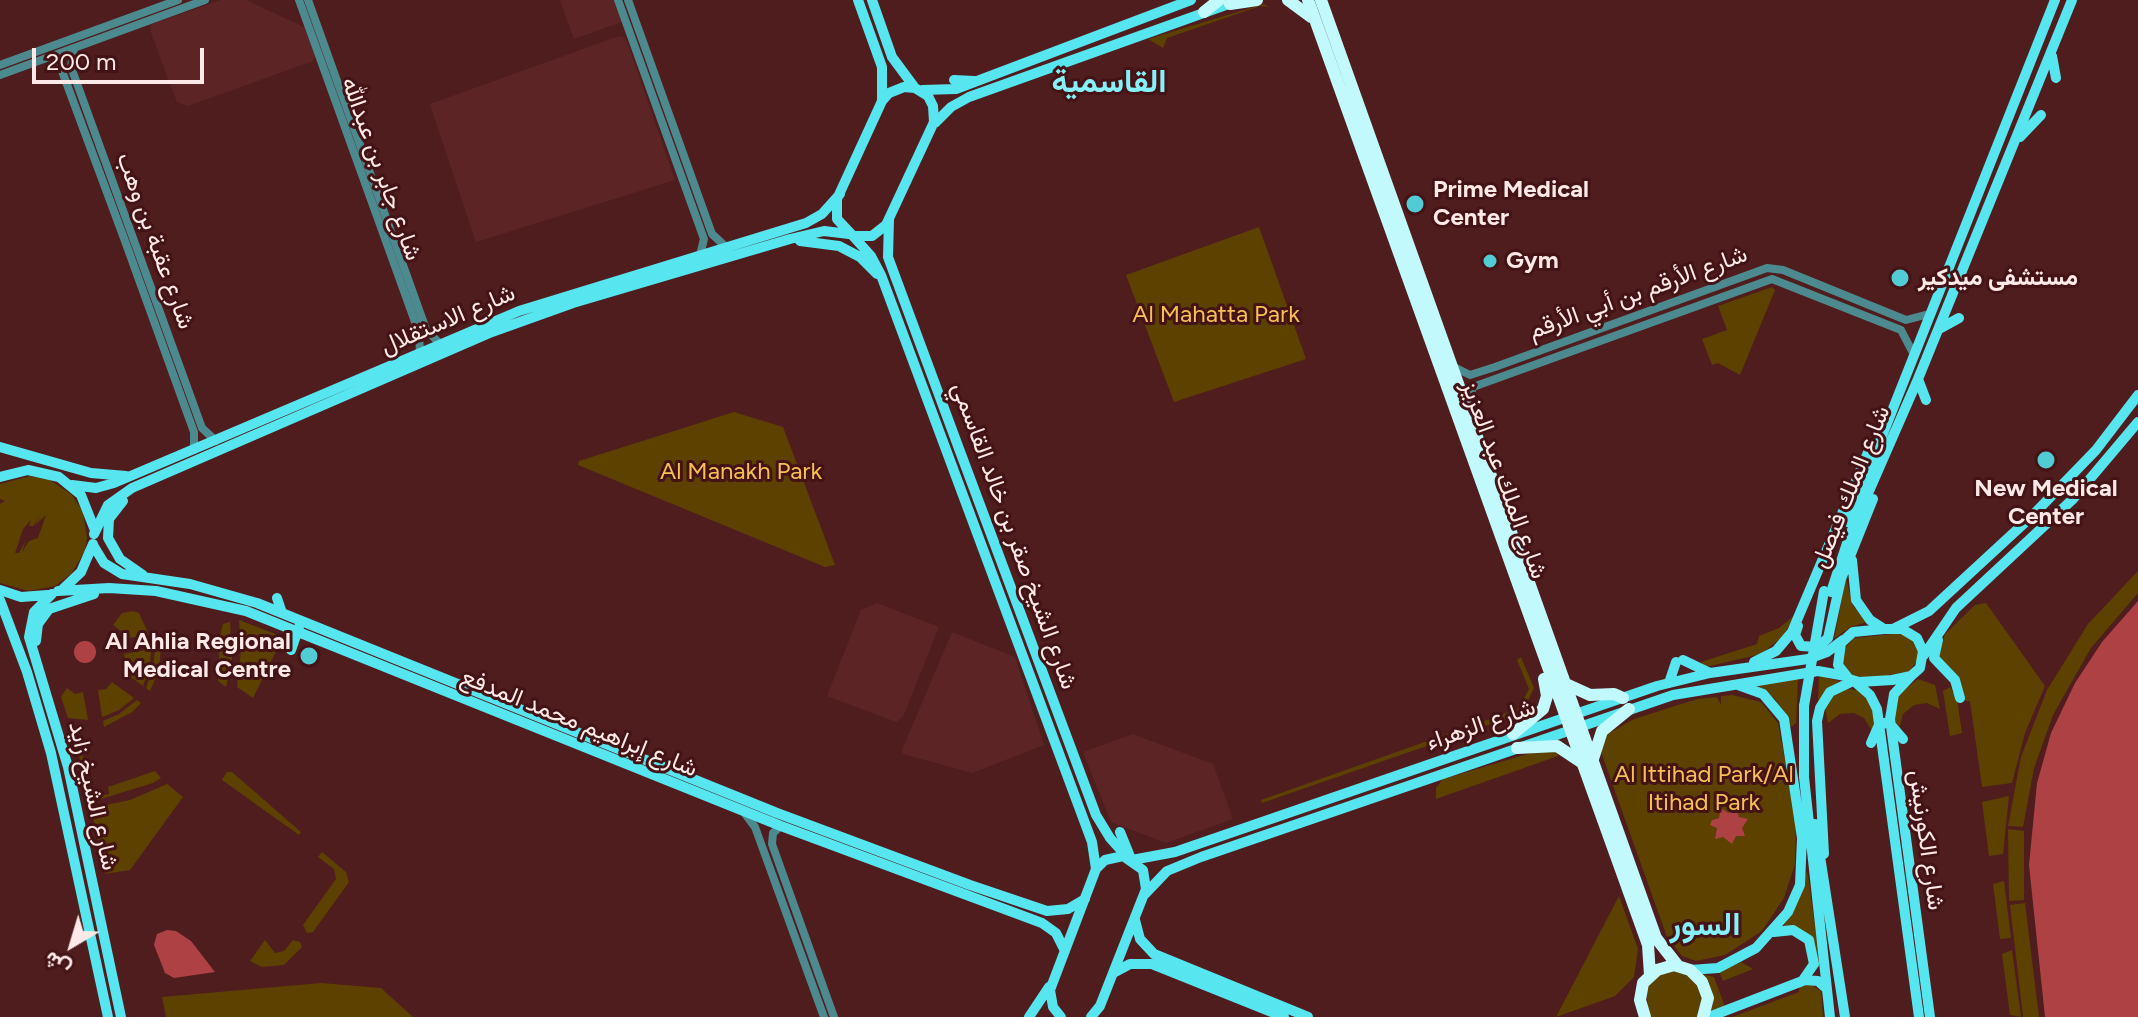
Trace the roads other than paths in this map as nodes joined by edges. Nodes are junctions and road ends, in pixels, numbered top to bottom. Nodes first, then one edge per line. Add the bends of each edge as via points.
1 (178, 0) edge
2 (205, 0) edge
3 (299, 0) edge
4 (308, 0) edge
5 (618, 0) edge
6 (628, 0) edge
7 (858, 0) edge
8 (872, 0) edge
9 (1191, 0) edge
10 (1257, 0) edge
11 (1288, 0) edge
12 (1308, 0) edge
13 (2055, 0) edge
14 (2072, 0) edge
15 (1230, 1) edge
16 (1323, 2) edge
17 (1204, 12) joint
18 (1318, 28) junction
19 (74, 48) junction
20 (1089, 53) junction
21 (50, 56) junction
22 (1020, 56) dead end
23 (2052, 56) junction
24 (1102, 58) dead end
25 (0, 65) edge
26 (1015, 67) junction
27 (0, 75) edge
28 (2056, 78) dead end
29 (954, 80) dead end
30 (976, 82) junction
31 (917, 88) junction
32 (979, 93) junction
33 (997, 96) dead end
34 (882, 101) junction
35 (2041, 115) dead end
36 (80, 121) junction
37 (93, 128) junction
38 (932, 128) junction
39 (1368, 128) junction
40 (1381, 135) dead end
41 (2016, 141) junction
42 (840, 194) junction
43 (691, 200) junction
44 (702, 204) junction
45 (889, 219) junction
46 (851, 235) junction
47 (790, 239) junction
48 (726, 247) junction
49 (703, 259) junction
50 (884, 281) junction
51 (402, 287) junction
52 (1807, 291) junction
53 (1844, 295) junction
54 (415, 296) junction
55 (1862, 314) junction
56 (1929, 314) junction
57 (1894, 315) junction
58 (1959, 318) dead end
59 (1434, 329) junction
60 (1939, 329) junction
61 (901, 330) junction
62 (440, 344) junction
63 (922, 346) junction
64 (420, 353) junction
65 (1913, 353) junction
66 (1452, 364) junction
67 (169, 365) junction
68 (1495, 367) junction
69 (183, 376) junction
70 (1918, 379) junction
71 (1484, 383) junction
72 (1900, 385) junction
73 (2138, 395) edge
74 (1926, 400) dead end
75 (1908, 403) junction
76 (1467, 408) junction
77 (2138, 422) edge
78 (217, 441) junction
79 (0, 447) edge
80 (194, 450) junction
81 (0, 469) edge
82 (13, 472) junction
83 (136, 475) junction
84 (0, 477) edge
85 (146, 482) junction
86 (72, 485) junction
87 (1875, 523) dead end
88 (1859, 534) junction
89 (94, 539) junction
90 (1853, 549) junction
91 (150, 579) junction
92 (135, 589) junction
93 (0, 590) edge
94 (1828, 591) junction
95 (55, 593) junction
96 (277, 598) dead end
97 (0, 600) edge
98 (1801, 606) junction
99 (1956, 608) junction
100 (0, 610) edge
101 (282, 613) junction
102 (1888, 629) junction
103 (297, 631) junction
104 (13, 632) junction
105 (343, 639) junction
106 (1843, 640) junction
107 (291, 650) dead end
108 (1924, 655) junction
109 (1024, 658) junction
110 (1545, 660) junction
111 (38, 667) junction
112 (1733, 670) junction
113 (1710, 673) junction
114 (1911, 676) junction
115 (1851, 679) junction
116 (1669, 683) junction
117 (1728, 684) junction
118 (1568, 685) junction
119 (1051, 694) junction
120 (1960, 698) dead end
121 (1626, 704) junction
122 (1807, 706) junction
123 (1573, 722) junction
124 (1885, 724) junction
125 (1513, 734) junction
126 (1903, 739) dead end
127 (1871, 743) dead end
128 (1458, 745) dead end
129 (1476, 747) junction
130 (1517, 748) junction
131 (1587, 760) junction
132 (1297, 801) dead end
133 (1798, 806) junction
134 (743, 811) junction
135 (1289, 812) junction
136 (781, 826) junction
137 (1120, 832) dead end
138 (71, 842) junction
139 (837, 846) junction
140 (1810, 846) junction
141 (872, 849) junction
142 (1130, 859) junction
143 (1822, 864) junction
144 (770, 869) junction
145 (1096, 869) junction
146 (92, 876) junction
147 (1801, 877) junction
148 (787, 885) junction
149 (1145, 894) junction
150 (1085, 899) junction
151 (1135, 920) junction
152 (1773, 932) junction
153 (1065, 951) junction
154 (1684, 968) junction
155 (1113, 974) junction
156 (1650, 975) junction
157 (1215, 979) junction
158 (1193, 980) junction
159 (1053, 982) junction
160 (1801, 982) junction
161 (1827, 989) junction
162 (1099, 1012) edge
163 (108, 1017) edge
164 (121, 1017) edge
165 (824, 1017) edge
166 (834, 1017) edge
167 (1029, 1017) edge
168 (1061, 1017) edge
169 (1091, 1017) edge
170 (1284, 1017) edge
171 (1308, 1017) edge
172 (1645, 1017) edge
173 (1706, 1017) edge
174 (1830, 1017) edge
175 (1845, 1017) edge
176 (1919, 1017) edge
177 (1930, 1017) edge

1 - 25 street
2 - 19 street
3 - 51 street, شارع جابر بن عبدالله
4 - 54 street, شارع جابر بن عبدالله
5 - 43 street
6 - 44 street
7 - 34 main road via 882,67
8 - 31 main road via 892,57
9 - 26 main road
10 - 15 highway
11 - 18 highway via 1305,10
12 - 18 highway, شارع الملك عبد العزيز
13 - 56 main road, شارع الملك فيصل
14 - 23 main road, شارع الملك فيصل
15 - 17 highway
16 - 39 highway, شارع الملك عبد العزيز via 1345,51
17 - 20 main road
18 - 59 highway, شارع الملك عبد العزيز via 1399,263
19 - 21 street
19 - 37 street, شارع عقبة بن وهب via 70,63
20 - 24 main road
20 - 32 main road
21 - 27 street
21 - 36 street, شارع عقبة بن وهب via 60,68
22 - 26 main road
23 - 28 main road
23 - 41 main road, شارع الملك فيصل
26 - 30 main road
29 - 30 main road
30 - 31 main road via 945,91
31 - 34 main road via 894,90
31 - 38 main road via 933,106
32 - 33 main road
32 - 38 main road via 951,107
34 - 42 main road
35 - 41 main road
36 - 37 street
36 - 67 street, شارع عقبة بن وهب
37 - 69 street, شارع عقبة بن وهب
38 - 45 main road
39 - 40 highway
39 - 59 highway, شارع الملك عبد العزيز via 1408,227
41 - 60 main road, شارع الملك فيصل
42 - 46 main road via 837,219
42 - 48 main road via 812,220
43 - 44 street
43 - 49 street via 704,239
44 - 48 street via 714,237
45 - 46 main road via 872,236
45 - 63 main road, شارع الشيخ صقر بن خالد القاسمي via 887,253
46 - 47 main road, شارع الاستقلال via 824,231
46 - 50 main road, شارع الشيخ صقر بن خالد القاسمي via 871,256
47 - 49 main road, شارع الاستقلال
47 - 50 main road via 845,248
48 - 49 main road via 725,254
49 - 62 main road, شارع الاستقلال via 532,306
49 - 85 main road, شارع الاستقلال via 492,332
50 - 61 main road, شارع الشيخ صقر بن خالد القاسمي
51 - 54 street via 409,297
51 - 64 street, شارع جابر بن عبدالله via 421,337
52 - 53 street via 1809,286 1835,297
52 - 55 street, شارع الأرقم بن أبي الأرقم
52 - 71 street, شارع الأرقم بن أبي الأرقم via 1767,279
53 - 57 street, شارع الأرقم بن أبي الأرقم
53 - 68 street, شارع الأرقم بن أبي الأرقم via 1767,268
54 - 62 street, شارع جابر بن عبدالله via 426,329
55 - 57 street via 1895,322
55 - 65 street, شارع الأرقم بن أبي الأرقم via 1901,330
56 - 57 street, شارع الأرقم بن أبي الأرقم via 1910,321
56 - 65 main road, شارع الملك فيصل
58 - 60 main road
59 - 66 highway, شارع الملك عبد العزيز
59 - 110 highway, شارع الملك عبد العزيز via 1457,427
60 - 70 main road, شارع الملك فيصل
61 - 63 main road
61 - 109 main road, شارع الشيخ صقر بن خالد القاسمي
62 - 64 main road, شارع الاستقلال
63 - 119 main road, شارع الشيخ صقر بن خالد القاسمي
64 - 78 main road, شارع الاستقلال
65 - 72 main road, شارع الملك فيصل
66 - 68 street, شارع الأرقم بن أبي الأرقم via 1470,375
66 - 76 highway, شارع الملك عبد العزيز
67 - 69 street
67 - 80 street, شارع عقبة بن وهب via 195,436
68 - 71 street via 1481,375
69 - 78 street, شارع عقبة بن وهب via 204,431
70 - 74 main road
70 - 75 main road, شارع الملك فيصل
71 - 76 street via 1470,389
72 - 94 main road, شارع الملك فيصل
72 - 98 main road
73 - 102 main road via 2096,450 2032,516 1929,611
75 - 88 main road
75 - 94 main road, شارع الملك فيصل
76 - 118 highway, شارع الملك عبد العزيز via 1487,444
77 - 99 main road via 2073,499
78 - 80 main road, شارع الاستقلال
79 - 83 main road via 91,473
80 - 83 main road, شارع الاستقلال
81 - 82 main road
82 - 84 main road
82 - 86 main road via 44,471
83 - 86 main road, شارع الاستقلال via 102,487
85 - 89 main road, شارع الاستقلال via 108,505
85 - 91 main road via 115,508 107,533 120,559
86 - 89 main road via 88,507
87 - 88 main road
88 - 90 main road
89 - 91 main road, شارع إبراهيم محمد المدفع via 110,568
89 - 95 main road, شارع الاستقلال via 81,572
90 - 98 main road via 1830,634 1818,647 1805,647 1796,639
90 - 102 main road via 1851,584 1856,600 1864,614
91 - 101 main road, شارع إبراهيم محمد المدفع via 219,591
92 - 95 main road, شارع إبراهيم محمد المدفع
92 - 103 main road, شارع إبراهيم محمد المدفع via 225,604
92 - 111 main road via 79,596 49,609 36,629
93 - 95 main road, شارع إبراهيم محمد المدفع via 27,597
94 - 122 main road, شارع الملك فيصل, bridge
95 - 111 main road, شارع الشيخ زايد via 31,620 29,637
96 - 101 main road
97 - 104 main road, شارع الشيخ زايد
98 - 112 main road via 1776,651
99 - 108 main road
99 - 120 main road via 1933,654 1957,683
100 - 104 main road
101 - 105 main road, شارع إبراهيم محمد المدفع
102 - 106 main road via 1857,631
102 - 108 main road via 1914,635
103 - 105 main road via 301,626
103 - 107 main road
103 - 134 main road, شارع إبراهيم محمد المدفع
104 - 138 main road, شارع الشيخ زايد
105 - 141 main road, شارع إبراهيم محمد المدفع
106 - 112 main road, شارع الزهراء via 1815,657
106 - 115 main road via 1837,660
108 - 114 main road
109 - 119 main road via 1044,693
109 - 145 main road, شارع الشيخ صقر بن خالد القاسمي via 1092,842
110 - 123 highway, شارع الملك عبد العزيز
110 - 125 highway via 1543,709
111 - 146 main road, شارع الشيخ زايد via 59,732
112 - 113 main road, شارع الزهراء
113 - 116 main road, شارع الزهراء
113 - 116 main road via 1680,661
114 - 115 main road via 1883,682
114 - 124 main road, شارع الكورنيش via 1892,699
115 - 117 main road, شارع الزهراء via 1818,671
115 - 124 main road, شارع الكورنيش via 1874,702
115 - 143 main road via 1830,692 1818,714
116 - 121 main road, شارع الزهراء
117 - 121 main road, شارع الزهراء
117 - 133 main road via 1756,690 1778,709 1787,729
118 - 121 highway via 1590,695 1614,694
118 - 123 highway, شارع الملك عبد العزيز
119 - 142 main road, شارع الشيخ صقر بن خالد القاسمي via 1096,815
121 - 123 main road, شارع الزهراء
121 - 131 highway via 1602,731
122 - 140 main road, شارع الملك فيصل via 1803,763
122 - 143 main road, شارع الملك فيصل via 1810,786
123 - 125 main road, شارع الزهراء
123 - 130 main road, شارع الزهراء
123 - 131 highway, شارع الملك عبد العزيز
124 - 126 main road
124 - 127 main road
124 - 176 main road, شارع الكورنيش
124 - 177 main road, شارع الكورنيش
125 - 129 main road, شارع الزهراء
128 - 129 main road
129 - 135 main road, شارع الزهراء
130 - 131 highway via 1557,746
130 - 149 main road, شارع الزهراء via 1193,860 1164,874
131 - 154 highway, شارع الملك عبد العزيز via 1658,941
131 - 156 highway, شارع الملك عبد العزيز via 1648,945
132 - 135 main road
133 - 140 main road
133 - 147 main road
134 - 136 main road, شارع إبراهيم محمد المدفع
134 - 144 street via 754,824
135 - 142 main road, شارع الزهراء via 1175,852
136 - 139 main road, شارع إبراهيم محمد المدفع
136 - 148 street via 772,841
137 - 142 main road
138 - 146 main road via 78,840
138 - 163 main road, شارع الشيخ زايد
139 - 141 main road via 870,854
139 - 153 main road, شارع إبراهيم محمد المدفع via 1042,923 1056,933
140 - 147 main road
140 - 161 main road, شارع الملك فيصل
141 - 150 main road, شارع إبراهيم محمد المدفع via 1042,910 1068,909
142 - 145 main road, شارع الزهراء via 1110,858
142 - 149 main road via 1145,875
143 - 175 main road, شارع الملك فيصل
144 - 148 street via 776,868
144 - 165 street
145 - 150 main road
146 - 164 main road, شارع الشيخ زايد
147 - 152 main road via 1792,906
148 - 166 street
149 - 151 main road
150 - 153 main road
151 - 155 main road
151 - 157 main road via 1150,951
152 - 154 main road via 1736,961 1713,969
152 - 160 main road via 1793,930 1809,940 1814,964
153 - 159 main road
154 - 156 highway via 1665,966
154 - 173 highway, شارع الملك عبد العزيز via 1700,978 1707,994
155 - 158 main road via 1143,963
155 - 162 main road
156 - 172 highway, شارع الملك عبد العزيز via 1640,996
157 - 158 main road
157 - 171 main road
158 - 170 main road
159 - 167 main road
159 - 168 main road via 1051,1003
160 - 161 main road via 1816,980
160 - 173 main road
161 - 174 main road, شارع الملك فيصل
162 - 169 main road

